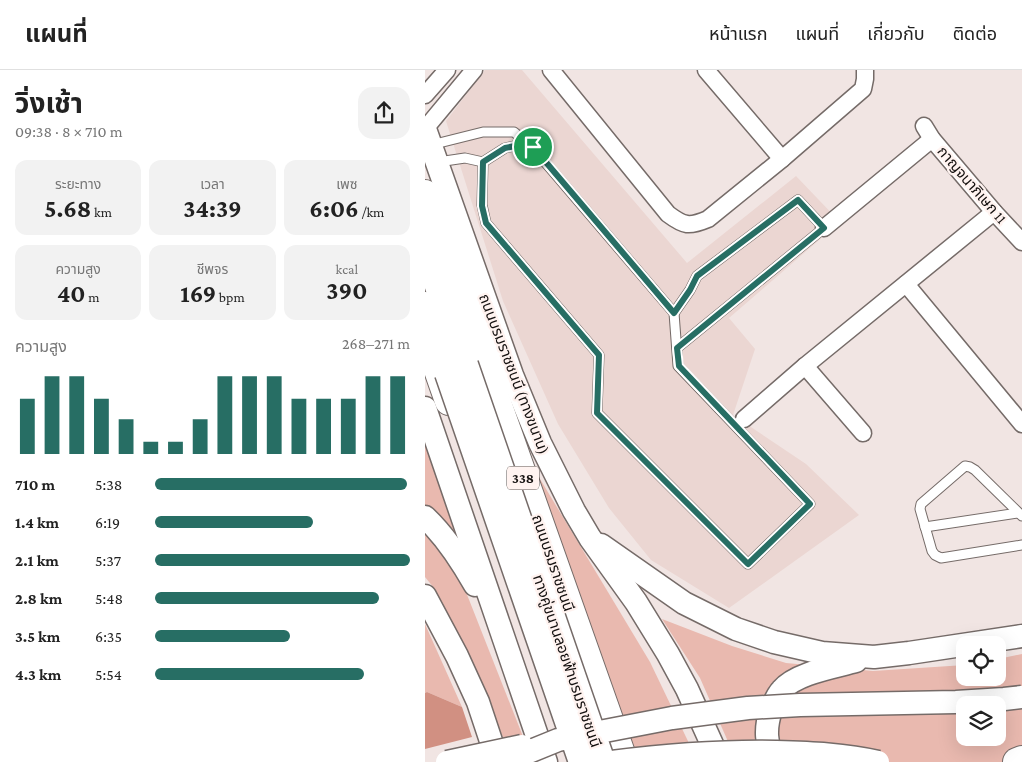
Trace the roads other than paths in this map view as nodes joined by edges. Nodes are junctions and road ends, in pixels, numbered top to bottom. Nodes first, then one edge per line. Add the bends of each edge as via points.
1 (447, 70) edge
2 (474, 70) edge
3 (551, 70) edge
4 (706, 70) edge
5 (865, 70) edge
6 (425, 95) edge
7 (429, 141) edge
8 (533, 147) junction
9 (782, 159) junction
10 (483, 162) junction
11 (425, 194) edge
12 (994, 212) junction
13 (824, 228) junction
14 (1022, 242) edge
15 (425, 248) edge
16 (906, 284) junction
17 (425, 305) edge
18 (674, 313) junction
19 (425, 333) edge
20 (677, 348) junction
21 (805, 366) junction
22 (425, 408) edge
23 (744, 419) dead end
24 (1022, 424) edge
25 (863, 433) dead end
26 (1020, 514) edge
27 (425, 517) edge
28 (925, 527) junction
29 (590, 538) junction
30 (1022, 545) edge
31 (425, 596) edge
32 (1022, 636) edge
33 (504, 639) junction
34 (874, 656) junction
35 (1022, 697) edge
36 (566, 751) edge
37 (1022, 760) edge
38 (447, 762) edge
39 (498, 762) edge
40 (504, 762) edge
41 (546, 762) edge
42 (582, 762) edge
43 (602, 762) edge
44 (612, 762) edge
45 (623, 762) edge
46 (719, 762) edge
47 (773, 762) edge
48 (878, 762) edge
49 (1017, 762) edge

1 - 6 street
2 - 7 street
3 - 9 street via 668,214 679,223 698,223 708,219
4 - 9 street
5 - 9 street via 863,89
7 - 8 lane via 483,132 514,132
7 - 10 lane via 465,158
7 - 29 main road, ถนนบรมราชชนนี (ทางขนาน) / 338 via 525,410 557,479
8 - 10 lane via 505,148
8 - 18 lane
10 - 20 lane via 482,206 486,223 599,355 597,413 748,564 810,504 679,366
11 - 45 highway, ถนนบรมราชชนนี / 338
12 - 13 street, กาญจนาภิเษก 11 via 928,132
12 - 14 street, กาญจนาภิเษก 11
12 - 16 street
13 - 18 lane via 798,200 697,276
13 - 20 lane
15 - 43 main road, ทางคู่ขนานลอยฟ้าบรมราชชนนี / 338, bridge
16 - 21 street
16 - 24 street
17 - 42 main road, ทางคู่ขนานลอยฟ้าบรมราชชนนี / 338, bridge
18 - 20 lane
19 - 36 highway
21 - 23 street
21 - 25 street
22 - 33 main road
26 - 28 lane
26 - 28 lane via 975,470 965,466 921,504
27 - 33 main road via 461,560
28 - 30 lane via 932,551 941,558
29 - 34 main road via 684,603 736,629 822,653
29 - 46 main road, ถนนบรมราชชนนี (ทางขนาน) / 338 via 668,654
31 - 39 main road via 478,702
32 - 34 main road via 909,654
33 - 41 main road
34 - 47 main road via 805,675 782,689 767,722 767,742
35 - 36 main road, bridge via 748,708 672,718
36 - 38 main road, bridge via 507,749
36 - 40 main road, bridge
37 - 49 highway
44 - 48 main road, bridge via 717,752 830,754

